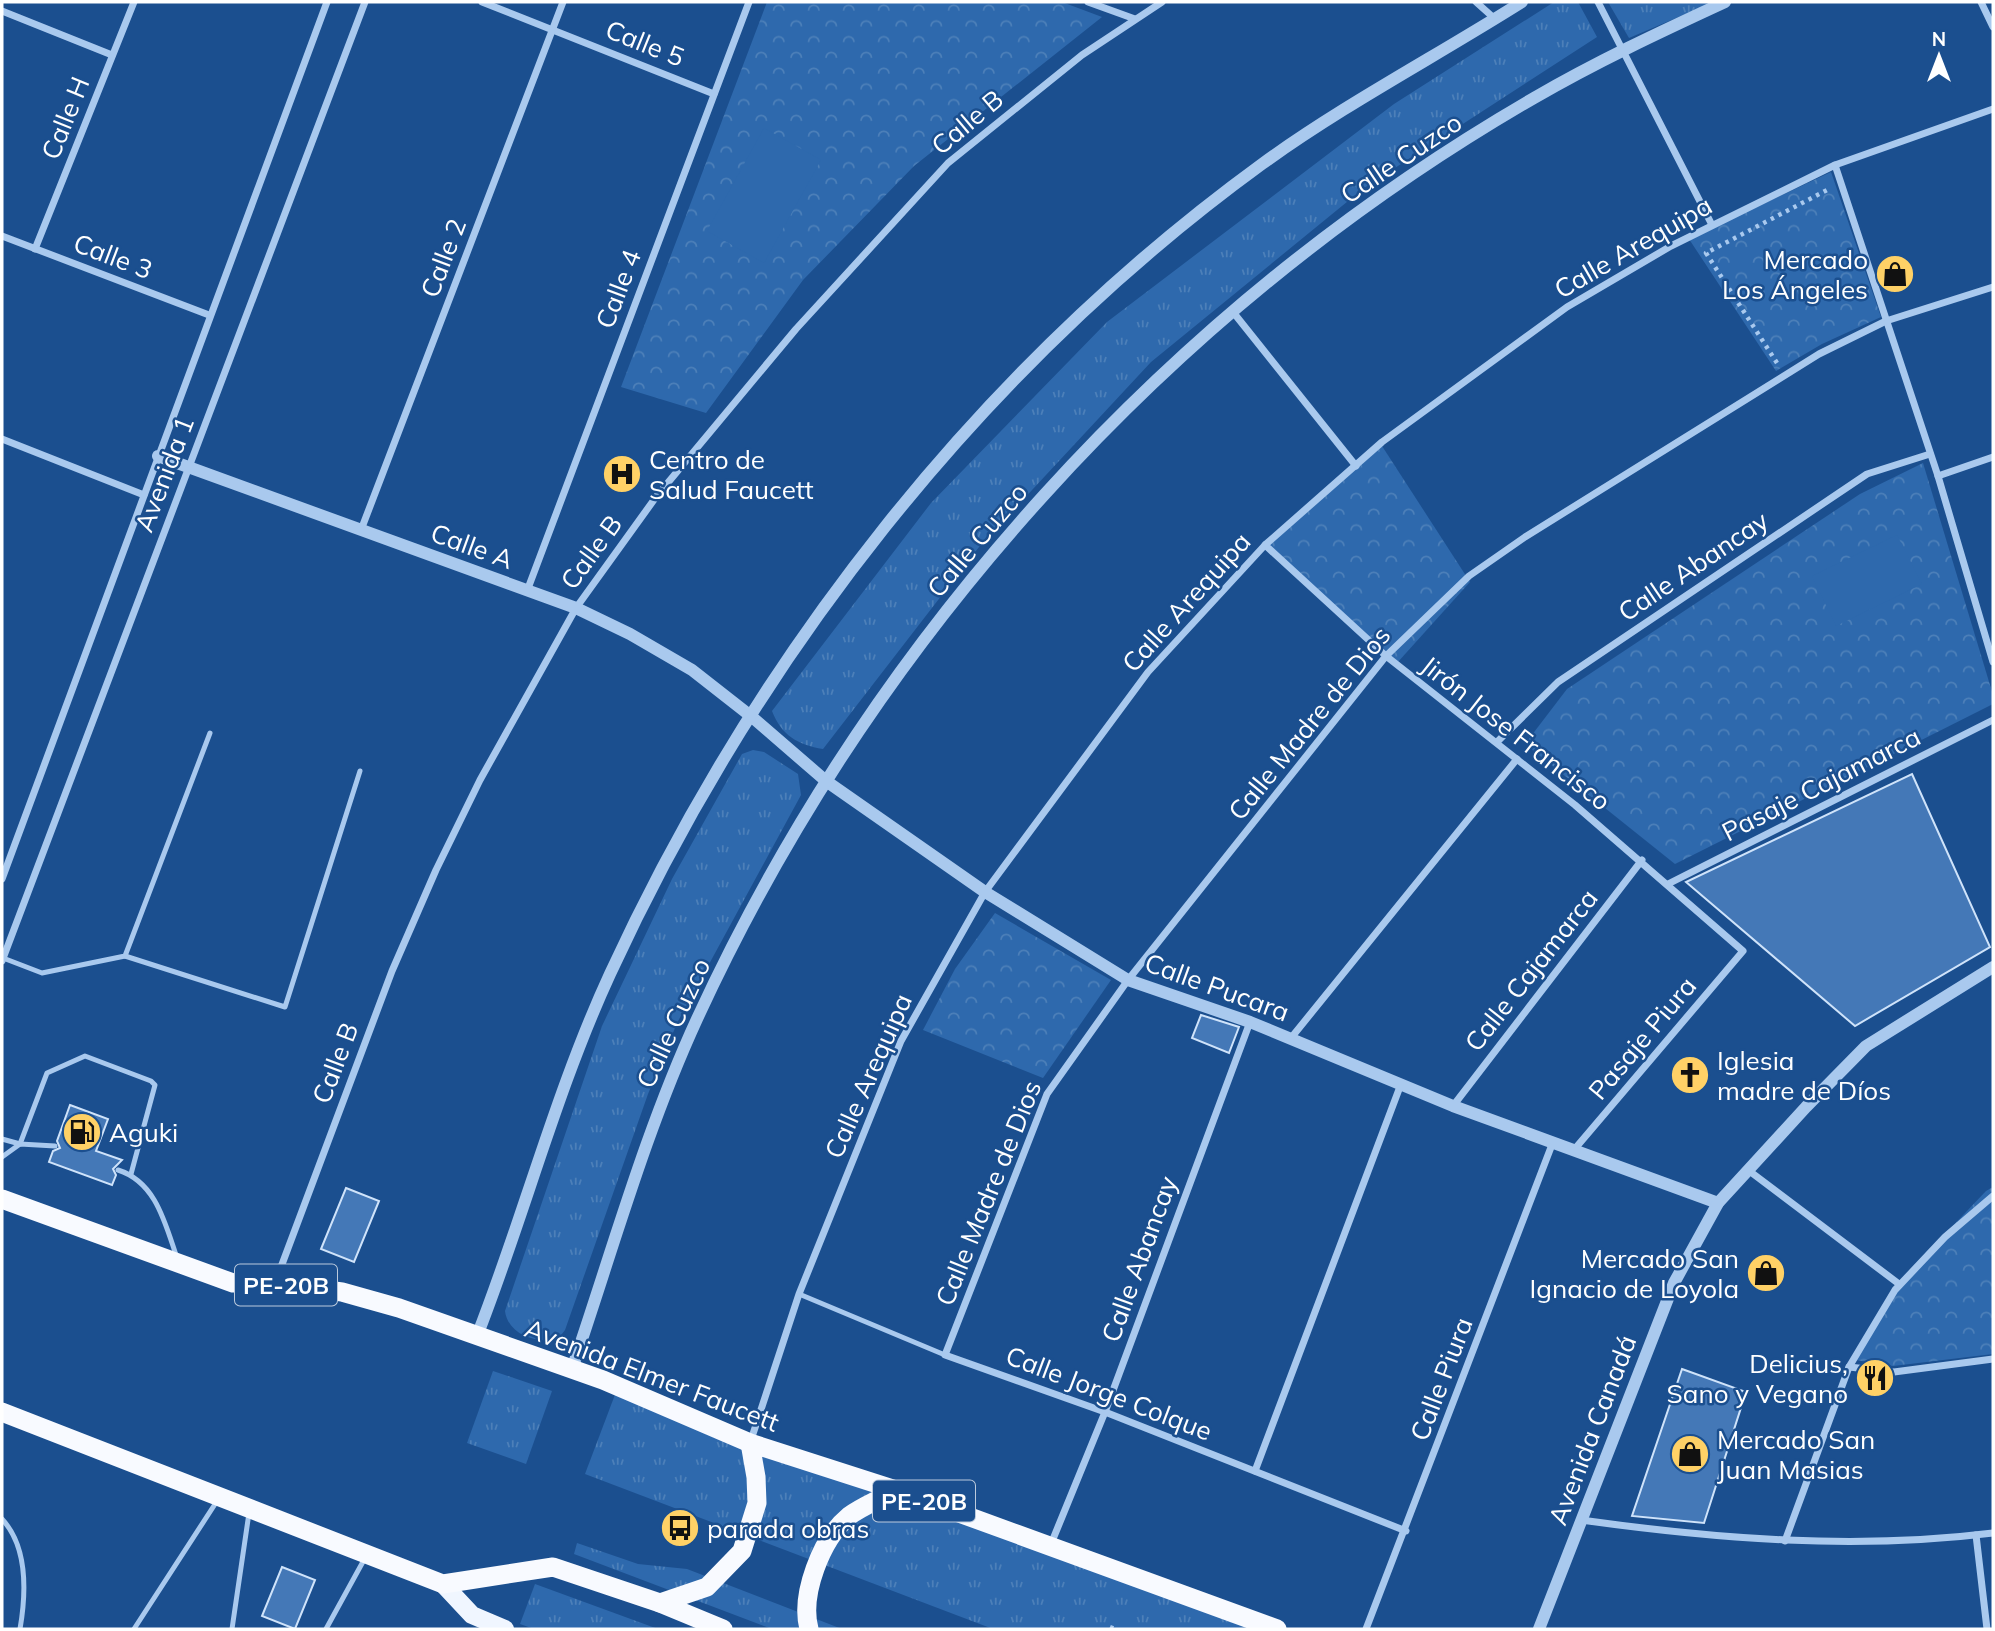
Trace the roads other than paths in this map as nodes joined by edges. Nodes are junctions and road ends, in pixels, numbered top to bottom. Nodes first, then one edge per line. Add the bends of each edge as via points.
1 (134, 2) edge
2 (327, 2) edge
3 (365, 2) edge
4 (482, 2) edge
5 (563, 2) edge
6 (749, 2) edge
7 (1088, 2) edge
8 (1162, 2) edge
9 (1476, 2) edge
10 (1522, 2) edge
11 (1598, 2) edge
12 (1725, 2) edge
13 (1981, 2) edge
14 (2, 12) edge
15 (1135, 19) junction
16 (1495, 19) junction
17 (1993, 27) edge
18 (554, 29) junction
19 (1624, 48) junction
20 (112, 55) junction
21 (714, 94) junction
22 (1993, 109) edge
23 (1835, 165) junction
24 (1712, 225) junction
25 (2, 236) edge
26 (35, 249) junction
27 (1993, 287) edge
28 (1233, 312) junction
29 (209, 315) junction
30 (1886, 321) junction
31 (2, 439) edge
32 (1930, 454) junction
33 (158, 456) junction
34 (1993, 457) edge
35 (1356, 466) junction
36 (189, 467) junction
37 (1938, 476) junction
38 (144, 495) junction
39 (361, 530) junction
40 (1265, 545) junction
41 (527, 590) junction
42 (576, 608) junction
43 (1993, 626) edge
44 (1983, 629) junction
45 (1385, 656) junction
46 (1993, 662) edge
47 (752, 717) junction
48 (1993, 720) edge
49 (210, 733) dead end
50 (1497, 742) junction
51 (1517, 759) junction
52 (360, 771) dead end
53 (826, 781) junction
54 (1642, 860) junction
55 (2, 879) edge
56 (1668, 884) junction
57 (985, 892) junction
58 (1743, 951) joint
59 (125, 956) junction
60 (2, 960) edge
61 (1993, 967) edge
62 (1128, 980) junction
63 (1250, 1022) junction
64 (1290, 1038) junction
65 (1401, 1084) junction
66 (1453, 1106) junction
67 (2, 1139) edge
68 (1553, 1142) junction
69 (20, 1144) junction
70 (55, 1146) dead end
71 (1573, 1151) junction
72 (2, 1157) edge
73 (118, 1170) dead end
74 (1748, 1170) junction
75 (131, 1174) junction
76 (1993, 1196) edge
77 (2, 1199) edge
78 (1718, 1203) junction
79 (180, 1264) junction
80 (275, 1283) junction
81 (1899, 1284) junction
82 (799, 1294) junction
83 (477, 1336) junction
84 (945, 1355) junction
85 (1993, 1359) edge
86 (1849, 1367) junction
87 (572, 1369) junction
88 (2, 1412) edge
89 (1105, 1412) junction
90 (750, 1443) junction
91 (1255, 1471) junction
92 (896, 1490) junction
93 (219, 1499) junction
94 (249, 1510) junction
95 (2, 1518) edge
96 (1581, 1520) junction
97 (1406, 1531) junction
98 (1993, 1532) edge
99 (1976, 1535) junction
100 (1785, 1541) junction
101 (1050, 1548) junction
102 (367, 1554) junction
103 (443, 1584) junction
104 (660, 1603) junction
105 (20, 1629) edge
106 (134, 1629) edge
107 (232, 1629) edge
108 (326, 1629) edge
109 (505, 1629) edge
110 (723, 1629) edge
111 (809, 1629) edge
112 (1277, 1629) edge
113 (1366, 1629) edge
114 (1539, 1629) edge
115 (1987, 1629) edge

1 - 20 street, Calle H
2 - 29 street, Avenida 1
3 - 36 street, Avenida 1
4 - 18 street, Calle 5
5 - 18 street, Calle 2
6 - 21 street, Calle 4
7 - 15 street
8 - 15 street, Calle B
9 - 16 street
10 - 16 street
11 - 19 street
12 - 19 street, Calle Cuzco
13 - 17 street
14 - 20 street
15 - 42 street, Calle B via 1086,52 948,163 796,329 656,497
16 - 47 street via 1376,88 1262,164 1153,249 1081,313 912,493 828,602
18 - 21 street, Calle 5
18 - 39 street, Calle 2
19 - 24 street
19 - 28 street, Calle Cuzco via 1430,163
20 - 26 street, Calle H
21 - 41 street, Calle 4
22 - 23 street, Calle Arequipa
23 - 24 street, Calle Arequipa
23 - 30 street
24 - 35 street, Calle Arequipa via 1567,307
25 - 26 street, Calle 3
26 - 29 street, Calle 3
27 - 30 street, Calle Madre de Dios
28 - 35 street
28 - 53 street, Calle Cuzco via 1144,392 1013,530 886,691
29 - 33 street, Avenida 1
30 - 32 street
30 - 45 street, Calle Madre de Dios via 1819,354 1525,537 1469,576
31 - 38 street
32 - 37 street
32 - 50 street, Calle Abancay via 1867,474 1558,682
33 - 36 street, Calle A
33 - 38 street, Avenida 1
34 - 37 street
35 - 40 street, Calle Arequipa
36 - 39 street, Calle A
36 - 60 street, Avenida 1
37 - 44 street
38 - 55 street, Avenida 1
39 - 41 street, Calle A
40 - 45 street, Jirón Jose Francisco
40 - 57 street, Calle Arequipa via 1148,672
41 - 42 street, Calle A
42 - 47 street, Calle A via 692,670
42 - 80 street, Calle B via 480,780 436,870 392,971
43 - 44 street
44 - 46 street
45 - 50 street, Jirón Jose Francisco
45 - 62 street, Calle Madre de Dios
47 - 53 street, Calle Pucara
47 - 83 street via 673,845 608,977
48 - 56 street, Pasaje Cajamarca
49 - 59 lane
50 - 51 street, Jirón Jose Francisco
51 - 54 street, Jirón Jose Francisco
51 - 64 street
52 - 59 lane via 285,1007
53 - 57 street, Calle Pucara
53 - 87 street, Calle Cuzco via 758,897 697,1019 652,1125
54 - 56 street, Jirón Jose Francisco
54 - 66 street, Calle Cajamarca
56 - 58 street, Jirón Jose Francisco
57 - 62 street, Calle Pucara
57 - 82 street, Calle Arequipa via 901,1041
58 - 71 street, Pasaje Piura
59 - 60 lane via 42,974
61 - 74 street, Avenida Canadá via 1866,1046
62 - 63 street, Calle Pucara
62 - 84 street, Calle Madre de Dios via 1047,1094
63 - 64 street, Calle Pucara
63 - 89 street, Calle Abancay
64 - 65 street, Calle Pucara
65 - 66 street, Calle Pucara
65 - 91 street
66 - 68 street, Calle Pucara
67 - 69 lane
68 - 71 street, Calle Pucara
68 - 97 street, Calle Piura
69 - 70 lane
69 - 72 lane
69 - 75 lane via 47,1073 85,1056 155,1085
71 - 78 street, Calle Pucara
73 - 75 lane
74 - 78 street, Avenida Canadá
74 - 81 street
75 - 79 lane via 148,1189
76 - 81 street
77 - 79 highway, Avenida Elmer Faucett / PE-20B
78 - 96 street, Avenida Canadá via 1674,1283
79 - 80 highway, Avenida Elmer Faucett / PE-20B via 233,1283
80 - 83 highway, Avenida Elmer Faucett / PE-20B via 342,1292
81 - 86 street
82 - 84 lane, Calle Jorge Colque
82 - 90 street, Calle Arequipa
83 - 87 highway, Avenida Elmer Faucett / PE-20B
84 - 89 street, Calle Jorge Colque
85 - 86 street via 1894,1371
86 - 100 street
87 - 90 highway, Avenida Elmer Faucett / PE-20B
88 - 93 highway
89 - 91 street, Calle Jorge Colque
89 - 101 street, Calle Abancay
90 - 92 highway, Avenida Elmer Faucett / PE-20B
90 - 104 highway via 757,1503 742,1551 707,1587
91 - 97 street, Calle Jorge Colque
92 - 101 highway, Avenida Elmer Faucett / PE-20B
92 - 111 highway via 848,1517 816,1562 806,1616
93 - 94 highway
93 - 106 lane
94 - 102 highway
94 - 107 lane
95 - 105 lane via 12,1530 26,1591
96 - 100 street via 1682,1534
96 - 114 street, Avenida Canadá
97 - 113 street, Calle Piura
98 - 99 street
99 - 100 street
99 - 115 street
101 - 112 highway, Avenida Elmer Faucett / PE-20B
102 - 103 highway
102 - 108 lane
103 - 104 highway via 553,1567
103 - 109 main road via 472,1615
104 - 110 highway

